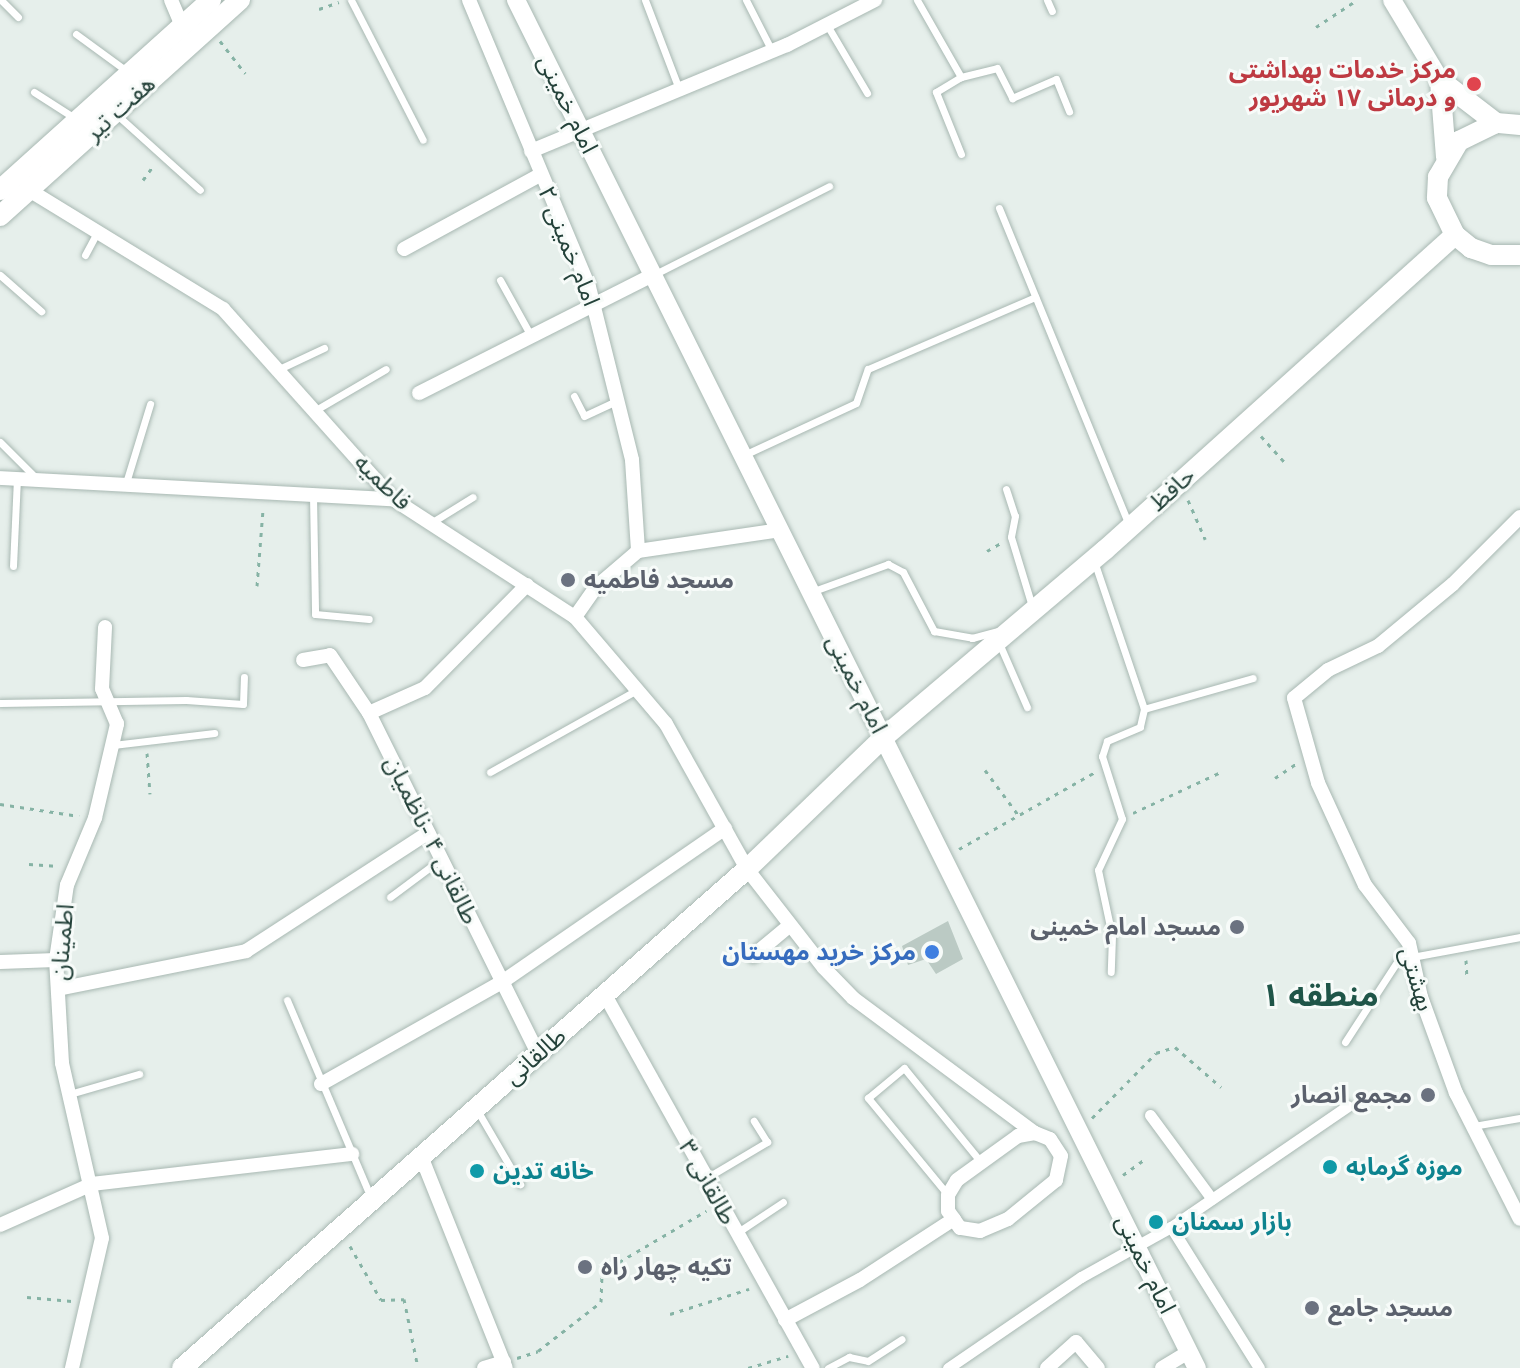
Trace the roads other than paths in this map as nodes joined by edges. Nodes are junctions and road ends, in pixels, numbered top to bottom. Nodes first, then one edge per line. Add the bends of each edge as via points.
1 (1, 0) edge
2 (171, 0) edge
3 (211, 0) edge
4 (240, 0) edge
5 (349, 0) edge
6 (469, 0) edge
7 (516, 0) edge
8 (645, 0) edge
9 (746, 0) edge
10 (917, 0) edge
11 (1047, 0) edge
12 (1392, 0) edge
13 (868, 1) edge
14 (1052, 11) dead end
15 (18, 17) dead end
16 (827, 25) junction
17 (182, 26) junction
18 (76, 34) dead end
19 (772, 51) junction
20 (130, 73) junction
21 (961, 77) junction
22 (1440, 80) junction
23 (679, 89) junction
24 (34, 92) dead end
25 (867, 93) dead end
26 (1069, 111) dead end
27 (114, 113) junction
28 (78, 120) junction
29 (1496, 123) junction
30 (1520, 125) edge
31 (581, 130) junction
32 (423, 140) dead end
33 (531, 151) junction
34 (961, 154) dead end
35 (1446, 157) junction
36 (540, 175) junction
37 (829, 186) dead end
38 (0, 190) edge
39 (29, 190) junction
40 (200, 190) dead end
41 (999, 208) dead end
42 (0, 216) edge
43 (97, 232) junction
44 (1455, 235) junction
45 (404, 249) dead end
46 (85, 255) dead end
47 (1520, 255) edge
48 (0, 275) edge
49 (653, 275) junction
50 (500, 280) dead end
51 (7, 282) junction
52 (0, 291) edge
53 (1035, 297) junction
54 (594, 305) junction
55 (41, 311) dead end
56 (531, 336) junction
57 (324, 348) dead end
58 (386, 369) dead end
59 (277, 370) junction
60 (419, 393) dead end
61 (574, 396) dead end
62 (618, 400) junction
63 (150, 404) dead end
64 (314, 411) junction
65 (0, 442) edge
66 (743, 456) junction
67 (0, 478) edge
68 (17, 478) junction
69 (37, 479) junction
70 (125, 486) junction
71 (1006, 489) dead end
72 (313, 495) junction
73 (473, 497) dead end
74 (393, 499) junction
75 (1520, 517) edge
76 (431, 523) junction
77 (1130, 527) junction
78 (780, 530) junction
79 (638, 551) junction
80 (1094, 559) junction
81 (13, 566) dead end
82 (527, 585) junction
83 (811, 592) junction
84 (1033, 611) junction
85 (575, 617) junction
86 (369, 619) dead end
87 (1015, 626) junction
88 (105, 627) dead end
89 (998, 641) junction
90 (303, 660) dead end
91 (244, 677) dead end
92 (1253, 678) dead end
93 (637, 690) junction
94 (0, 703) edge
95 (109, 705) junction
96 (1027, 707) dead end
97 (1144, 709) junction
98 (369, 713) junction
99 (214, 733) dead end
100 (883, 738) junction
101 (113, 745) junction
102 (490, 772) dead end
103 (725, 828) junction
104 (428, 833) junction
105 (441, 859) junction
106 (747, 869) junction
107 (390, 897) dead end
108 (789, 926) junction
109 (1520, 937) edge
110 (1410, 950) junction
111 (753, 956) dead end
112 (56, 960) junction
113 (0, 962) edge
114 (1111, 972) dead end
115 (502, 982) junction
116 (58, 989) junction
117 (605, 995) junction
118 (287, 1000) dead end
119 (1345, 1042) dead end
120 (538, 1054) junction
121 (139, 1074) dead end
122 (321, 1084) junction
123 (70, 1094) junction
124 (1348, 1106) dead end
125 (476, 1109) junction
126 (1150, 1115) dead end
127 (1520, 1118) edge
128 (754, 1121) dead end
129 (1473, 1126) junction
130 (1035, 1133) junction
131 (352, 1154) junction
132 (421, 1156) junction
133 (981, 1162) junction
134 (706, 1178) junction
135 (92, 1184) junction
136 (520, 1184) dead end
137 (948, 1195) junction
138 (1212, 1199) junction
139 (372, 1200) junction
140 (1516, 1200) edge
141 (783, 1202) dead end
142 (954, 1219) junction
143 (1520, 1219) edge
144 (0, 1225) edge
145 (1171, 1227) junction
146 (736, 1233) junction
147 (1137, 1247) junction
148 (785, 1320) junction
149 (902, 1339) dead end
150 (1193, 1360) edge
151 (871, 1364) edge
152 (505, 1365) edge
153 (72, 1368) edge
154 (182, 1368) edge
155 (484, 1368) edge
156 (813, 1368) edge
157 (828, 1368) edge
158 (948, 1368) edge
159 (1047, 1368) edge
160 (1098, 1368) edge
161 (1162, 1368) edge
162 (1259, 1368) edge

1 - 15 lane
2 - 17 street
3 - 17 main road, هفت تیر
4 - 27 main road, هفت تیر
5 - 32 lane
6 - 33 street, امام خمینی ۲
7 - 31 street, امام خمینی
8 - 23 lane
9 - 19 lane
10 - 21 lane
11 - 14 lane
12 - 22 street
13 - 16 street
16 - 19 street
16 - 25 lane
17 - 20 main road, هفت تیر
18 - 20 lane
19 - 23 street
20 - 28 main road, هفت تیر
21 - 26 lane via 997,68 1012,98 1056,79
21 - 34 lane via 936,92
22 - 29 main road
22 - 35 main road
23 - 31 street
24 - 28 lane
27 - 39 main road, هفت تیر
27 - 40 lane
28 - 38 main road, هفت تیر
29 - 30 main road
29 - 35 main road via 1476,129
31 - 33 street
31 - 49 street, امام خمینی
33 - 36 street, امام خمینی ۲
35 - 44 main road via 1437,198
36 - 45 street
36 - 54 street, امام خمینی ۲
37 - 49 lane
39 - 42 main road, هفت تیر
39 - 43 street, فاطمیه
41 - 53 lane
43 - 46 lane
43 - 59 street, فاطمیه via 223,309
44 - 47 main road via 1491,255
44 - 77 main road, حافظ
48 - 51 lane
49 - 54 street
49 - 66 street, امام خمینی
50 - 56 lane
51 - 52 lane
51 - 55 lane
53 - 66 lane via 868,369 856,403
53 - 77 lane
54 - 56 street
54 - 62 street, امام خمینی ۲
56 - 60 street
57 - 59 lane
58 - 64 lane
59 - 64 street, فاطمیه
61 - 62 lane via 584,416
62 - 79 street, امام خمینی ۲ via 632,460
63 - 70 lane
64 - 74 street, فاطمیه
65 - 69 lane
66 - 78 street, امام خمینی
67 - 68 street
68 - 69 street
68 - 81 lane
69 - 70 street
70 - 72 street
71 - 84 lane via 1015,516 1011,537
72 - 74 street
72 - 86 lane via 315,614
73 - 76 lane
74 - 76 street, فاطمیه
75 - 110 street, بهشتی via 1453,584 1378,646 1328,670 1294,698 1311,761 1365,885
76 - 82 street, فاطمیه
77 - 80 main road, حافظ
78 - 79 street
78 - 83 street, امام خمینی
79 - 85 street via 596,587
80 - 84 main road, حافظ
80 - 97 lane
82 - 85 street, فاطمیه
82 - 98 street via 425,688
83 - 87 lane via 888,564 903,572 934,631 972,638
83 - 100 street, امام خمینی
84 - 87 main road, حافظ
85 - 93 street, فاطمیه
87 - 89 main road, حافظ
88 - 95 street, اطمینان via 102,689
89 - 96 lane
89 - 100 main road, حافظ
90 - 98 street, طالقانی ۴ -ناظمیان via 330,655
91 - 95 lane via 243,704 186,700
92 - 97 lane
93 - 102 lane
93 - 103 street, فاطمیه via 666,724
94 - 95 lane
95 - 101 street, اطمینان via 117,724
97 - 114 lane via 1140,727 1107,741 1106,767 1122,819 1098,870 1112,936
98 - 104 street, طالقانی ۴ -ناظمیان
99 - 101 lane
100 - 106 main road, طالقانی
100 - 147 street, امام خمینی
101 - 112 street, اطمینان via 95,818 75,866
103 - 106 street, فاطمیه
103 - 115 street
104 - 105 street, طالقانی ۴ -ناظمیان
104 - 116 street via 246,951
105 - 107 lane
105 - 115 street, طالقانی ۴ -ناظمیان
106 - 108 street, فاطمیه
106 - 117 main road, طالقانی
108 - 111 street
108 - 130 street, فاطمیه via 853,998
109 - 110 lane via 1465,949
110 - 119 lane
110 - 129 street, بهشتی via 1421,997
112 - 113 street
112 - 116 street, اطمینان
115 - 120 street, طالقانی ۴ -ناظمیان
115 - 122 street
116 - 123 street, اطمینان via 62,1063
117 - 120 main road, طالقانی
117 - 134 street, طالقانی ۳
118 - 122 lane
120 - 125 main road, طالقانی
121 - 123 lane
122 - 131 lane
123 - 135 street, اطمینان
124 - 138 street
125 - 132 main road, طالقانی
125 - 136 lane
126 - 138 street
127 - 129 lane
128 - 134 lane via 767,1142
129 - 140 street, بهشتی
130 - 133 street via 1018,1136
130 - 142 street, فاطمیه via 1050,1139 1061,1156 1056,1180 1008,1219 980,1231 960,1228
131 - 135 street
131 - 139 lane
132 - 139 main road, طالقانی
132 - 152 street
133 - 137 street via 957,1180
133 - 137 lane via 904,1068 868,1098
134 - 146 street, طالقانی ۳
135 - 144 street
135 - 153 street, اطمینان via 102,1238
137 - 142 street
138 - 145 street
139 - 154 main road, طالقانی
140 - 143 street, بهشتی
141 - 146 lane
142 - 148 street via 860,1280
145 - 147 street
145 - 162 street
146 - 148 street, طالقانی ۳
147 - 150 street, امام خمینی
147 - 158 street via 1081,1277
148 - 156 street, طالقانی ۳
149 - 151 lane
150 - 161 street
151 - 157 lane via 849,1357
152 - 155 street
159 - 160 street via 1076,1342

